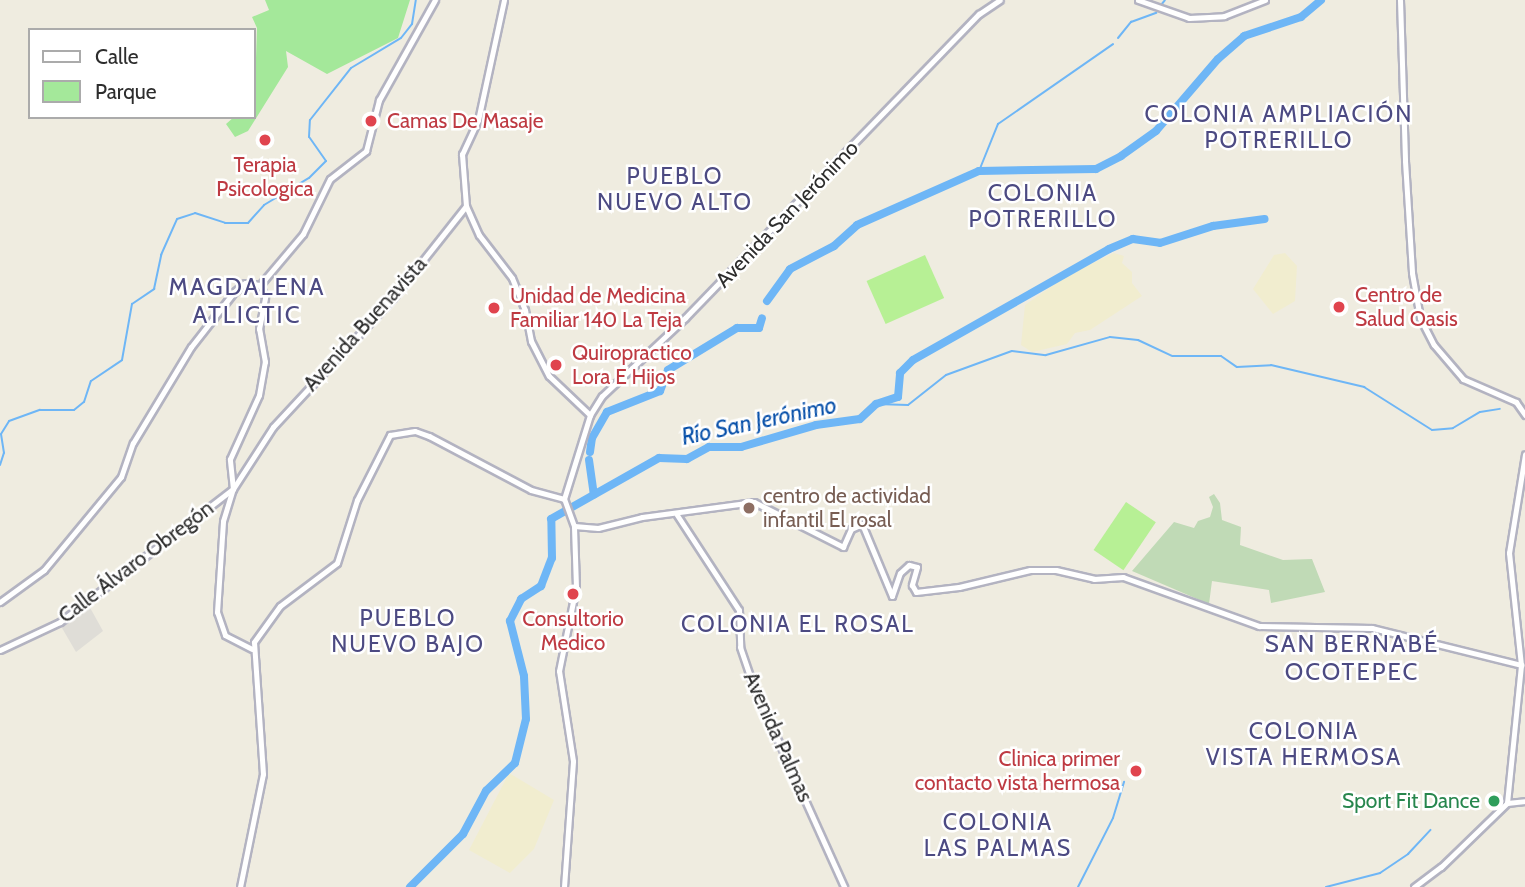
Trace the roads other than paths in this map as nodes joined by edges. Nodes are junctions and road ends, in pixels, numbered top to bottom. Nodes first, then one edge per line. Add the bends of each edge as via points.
1 (435, 0) edge
2 (504, 0) edge
3 (1000, 0) edge
4 (1138, 0) edge
5 (1265, 0) edge
6 (1400, 0) edge
7 (466, 206) junction
8 (260, 285) junction
9 (590, 415) junction
10 (1525, 415) edge
11 (1525, 454) edge
12 (233, 489) junction
13 (565, 502) junction
14 (677, 515) junction
15 (574, 526) junction
16 (589, 529) junction
17 (575, 538) junction
18 (0, 602) edge
19 (252, 649) junction
20 (0, 650) edge
21 (1521, 664) junction
22 (1525, 800) edge
23 (1507, 803) junction
24 (240, 887) edge
25 (564, 887) edge
26 (844, 887) edge
27 (1414, 887) edge

1 - 8 street via 379,100 366,151 330,179 303,234
2 - 7 street via 477,122 463,149
3 - 9 street, Avenida San Jerónimo via 979,14 685,318 602,396
4 - 5 street via 1189,18 1224,16
6 - 10 street via 1398,46 1417,306 1426,332 1451,368 1476,386 1516,402
7 - 9 street via 479,235 512,278 531,341 549,376
7 - 12 street, Avenida Buenavista via 405,284 273,427
8 - 12 street via 265,297 259,330 265,362 259,395 230,459
8 - 18 street via 245,283 237,288 199,335 133,443 121,477 44,570
9 - 13 street, Avenida San Jerónimo
11 - 21 street via 1509,553
12 - 19 street via 223,521 219,627
12 - 20 street, Calle Álvaro Obregón via 60,622
13 - 15 street
13 - 19 street via 531,491 429,436 415,431 390,435 357,500 337,563 272,614
14 - 16 street via 642,517
14 - 21 street via 754,502 843,547 851,529 862,524 892,596 900,573 909,565 917,567 912,585 916,592 1056,570 1094,579 1123,577 1259,626 1372,628
14 - 26 street, Avenida Palmas via 739,612 740,647 753,685
15 - 16 street
15 - 17 street
16 - 17 street
17 - 25 street via 576,598 559,671 573,761
19 - 24 street via 262,774
21 - 23 street
22 - 23 street
23 - 27 street

